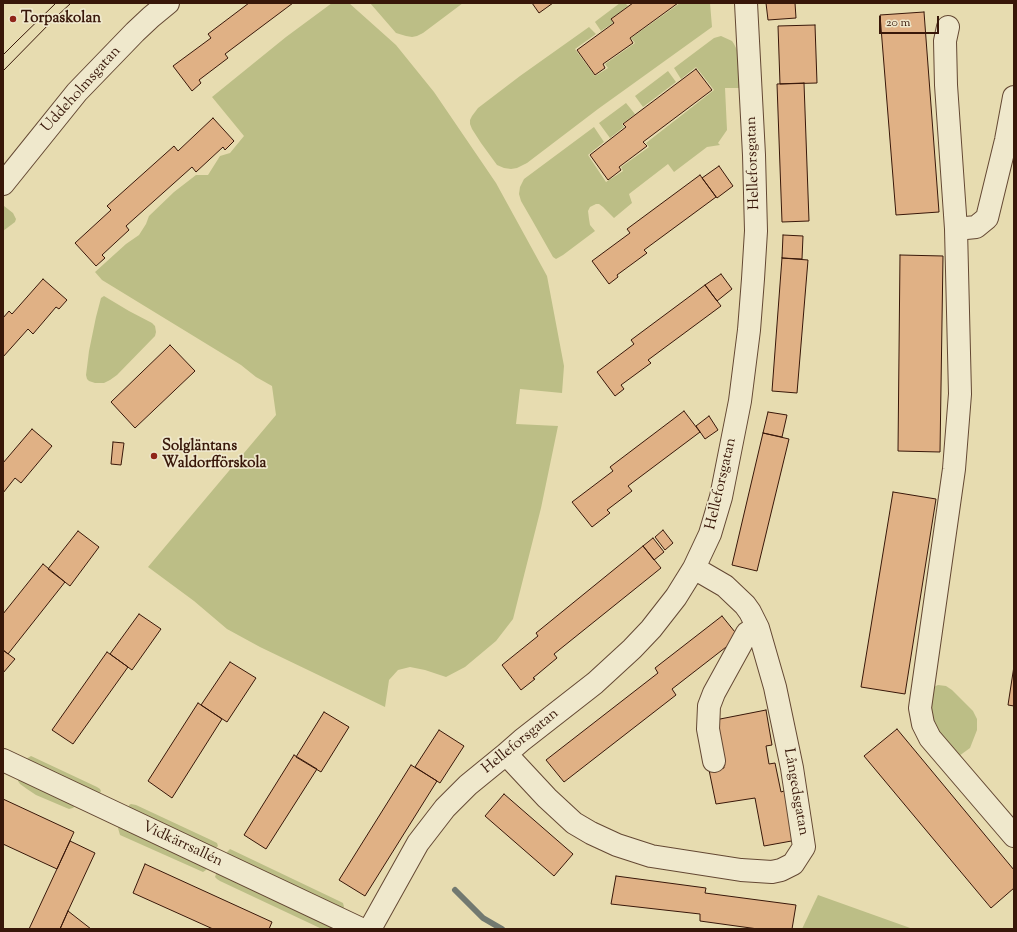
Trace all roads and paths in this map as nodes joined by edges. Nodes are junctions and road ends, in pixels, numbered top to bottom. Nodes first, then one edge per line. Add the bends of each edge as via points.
1 (168, 3) edge
2 (746, 3) edge
3 (948, 27) dead end
4 (1014, 97) edge
5 (3, 184) edge
6 (956, 229) junction
7 (694, 568) junction
8 (758, 628) junction
9 (506, 754) junction
10 (3, 760) edge
11 (714, 761) dead end
12 (1014, 836) edge
13 (361, 929) edge
14 (370, 929) edge

1 - 5 street, Uddeholmsgatan via 135,32 78,92
2 - 7 street, Helleforsgatan via 756,231 750,330 740,400 721,497 710,534
3 - 6 street via 945,40 946,85
4 - 6 street via 987,218 976,227
6 - 12 street via 960,394 954,469 920,708 923,724 930,738
7 - 8 street, Långedsgatan via 725,586 745,605
7 - 9 street, Helleforsgatan via 676,597 632,649 595,683
8 - 9 street, Långedsgatan via 792,768 804,848 793,864 772,872 733,869 651,856 617,845 574,823
8 - 11 street via 747,633 709,706 708,729
9 - 14 street, Helleforsgatan via 445,808 418,843
10 - 13 street, Vidkärrsallén

